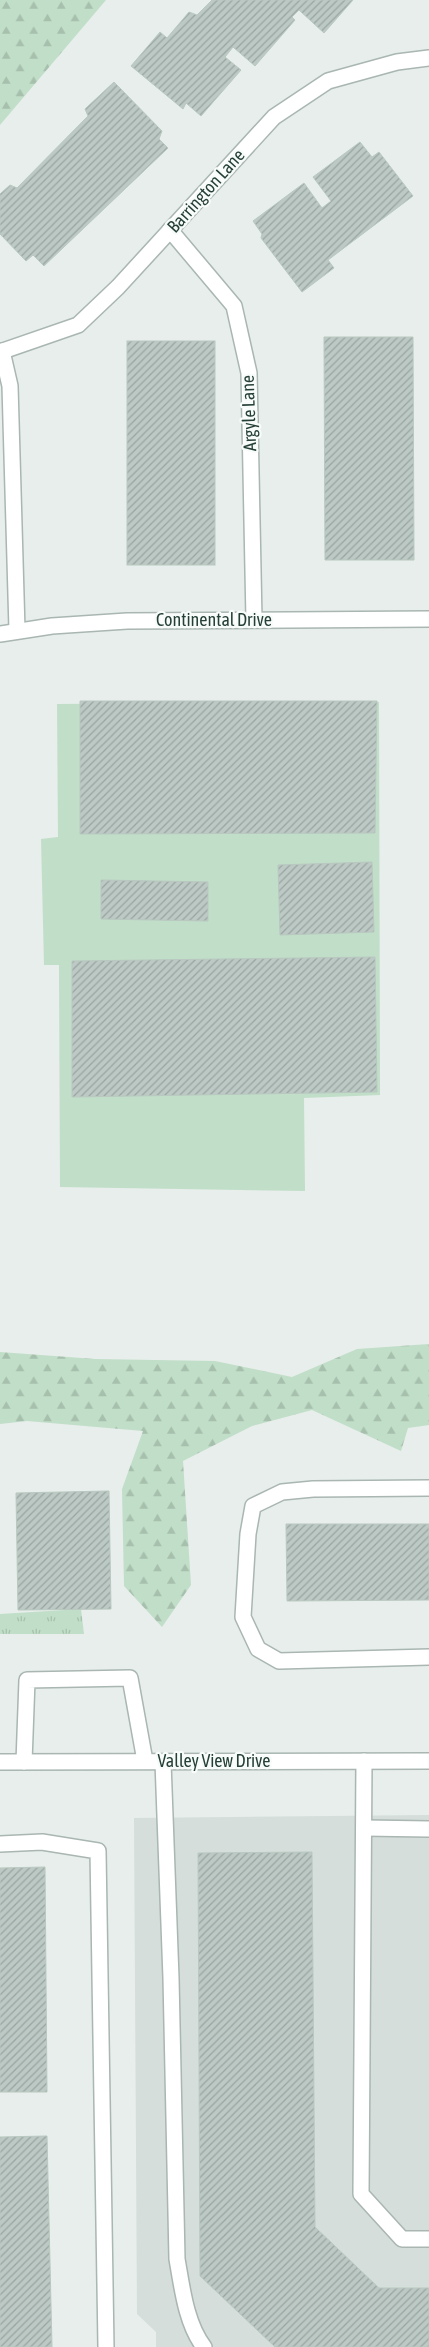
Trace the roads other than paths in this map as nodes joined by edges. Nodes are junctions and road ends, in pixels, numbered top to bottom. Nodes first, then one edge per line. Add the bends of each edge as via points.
1 (429, 58) edge
2 (170, 230) junction
3 (1, 351) edge
4 (429, 619) edge
5 (254, 620) junction
6 (17, 630) junction
7 (0, 634) edge
8 (429, 1488) edge
9 (429, 1657) edge
10 (429, 1760) edge
11 (145, 1761) junction
12 (364, 1761) junction
13 (0, 1762) edge
14 (24, 1762) junction
15 (163, 1762) junction
16 (364, 1828) junction
17 (429, 1829) edge
18 (0, 1844) edge
19 (429, 2238) edge
20 (106, 2347) edge
21 (204, 2347) edge

1 - 2 street, Barrington Lane via 397,62 328,81 274,117
2 - 3 street, Barrington Lane via 118,288 78,325
2 - 5 street, Argyle Lane via 234,306 249,373
3 - 6 street via 10,386
4 - 5 street, Continental Drive
5 - 6 street, Continental Drive via 127,621
6 - 7 street, Continental Drive
8 - 9 street via 282,1492 253,1506 243,1617 258,1649 279,1661
10 - 12 street, Valley View Drive
11 - 14 street, Valley View Drive
11 - 14 street via 130,1678 27,1680
11 - 15 street, Valley View Drive
12 - 15 street, Valley View Drive
12 - 16 street
13 - 14 street, Valley View Drive
15 - 21 street via 177,2259 184,2299 198,2340
16 - 17 street
16 - 19 street via 361,2194 402,2239
18 - 20 street via 42,1842 98,1851

